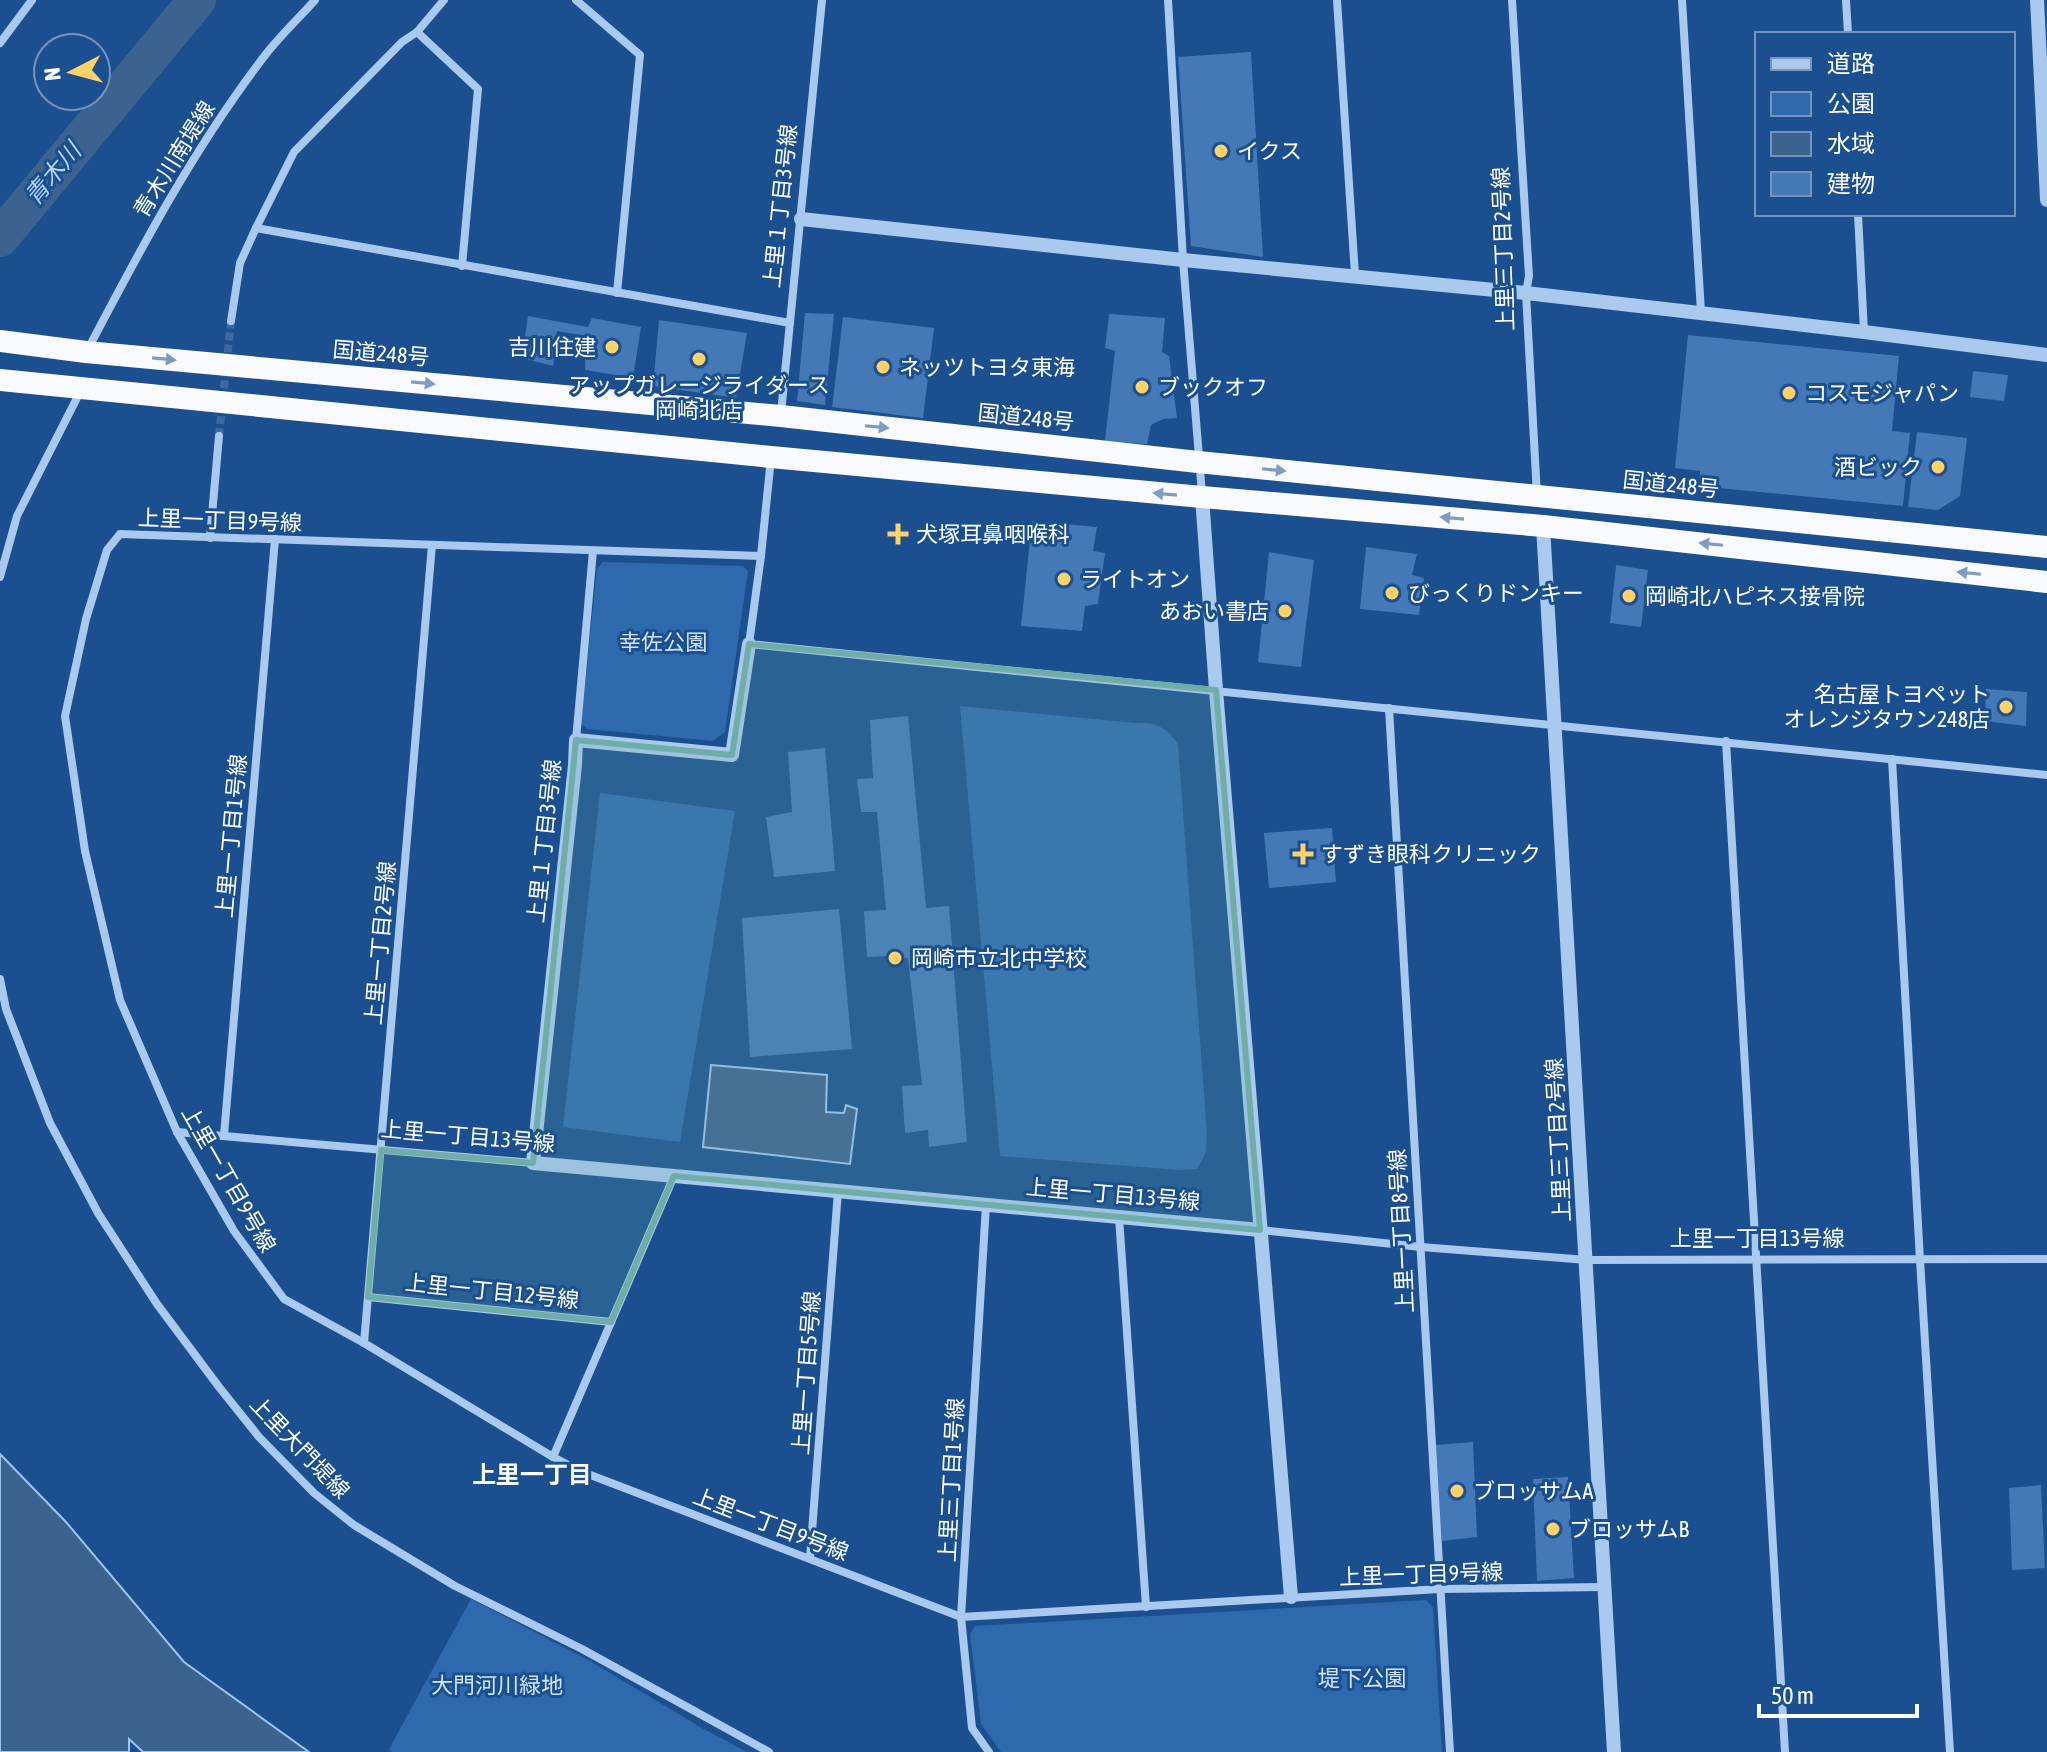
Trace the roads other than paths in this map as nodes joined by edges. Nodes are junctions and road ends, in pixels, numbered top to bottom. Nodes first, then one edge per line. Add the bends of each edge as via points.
1 (32, 0) edge
2 (315, 0) edge
3 (444, 0) edge
4 (576, 0) edge
5 (822, 0) edge
6 (1168, 0) edge
7 (1337, 0) edge
8 (1512, 0) edge
9 (1682, 0) edge
10 (1846, 0) edge
11 (2037, 0) edge
12 (417, 32) junction
13 (1848, 32) edge
14 (0, 43) edge
15 (2047, 200) edge
16 (1858, 216) edge
17 (801, 219) junction
18 (256, 228) junction
19 (1183, 260) junction
20 (462, 266) junction
21 (1355, 275) junction
22 (617, 293) junction
23 (1526, 293) junction
24 (1701, 312) junction
25 (231, 321) tunnel mouth
26 (790, 323) junction
27 (1864, 332) junction
28 (0, 341) edge
29 (86, 352) junction
30 (2047, 355) edge
31 (0, 380) edge
32 (83, 387) junction
33 (781, 416) junction
34 (219, 436) tunnel mouth
35 (771, 457) junction
36 (1198, 462) junction
37 (1202, 497) junction
38 (1537, 497) junction
39 (1543, 526) junction
40 (210, 538) junction
41 (275, 539) junction
42 (432, 545) junction
43 (2047, 547) edge
44 (593, 551) junction
45 (761, 556) junction
46 (0, 577) edge
47 (2047, 582) edge
48 (749, 644) junction
49 (1216, 690) junction
50 (1389, 708) junction
51 (1556, 725) junction
52 (576, 740) junction
53 (1726, 741) junction
54 (1892, 759) junction
55 (2047, 775) edge
56 (0, 979) edge
57 (177, 1132) junction
58 (224, 1135) junction
59 (381, 1150) junction
60 (533, 1163) junction
61 (674, 1176) junction
62 (838, 1191) junction
63 (986, 1205) junction
64 (1119, 1217) junction
65 (1260, 1230) junction
66 (1421, 1247) junction
67 (2047, 1259) edge
68 (1587, 1260) junction
69 (1920, 1260) junction
70 (1756, 1261) junction
71 (368, 1297) junction
72 (611, 1322) junction
73 (364, 1343) junction
74 (553, 1457) junction
75 (810, 1558) junction
76 (1604, 1587) junction
77 (1440, 1589) junction
78 (1291, 1597) junction
79 (1146, 1607) junction
80 (961, 1617) junction
81 (769, 1752) edge
82 (989, 1752) edge
83 (1450, 1752) edge
84 (1614, 1752) edge
85 (1785, 1752) edge
86 (1950, 1752) edge

1 - 14 street
2 - 29 street, 青木川南堤線 via 267,52 223,114 151,229
3 - 12 street
4 - 22 street via 640,55
5 - 17 street, 上里１丁目3号線
6 - 19 street
7 - 21 street
8 - 23 street, 上里三丁目2号線
9 - 24 street
10 - 13 street
11 - 15 street
12 - 18 street via 294,152
12 - 20 street via 478,89
16 - 27 street
17 - 19 street
17 - 26 street, 上里１丁目3号線
18 - 20 street
18 - 25 street via 240,263
19 - 21 street
19 - 36 street
20 - 22 street
21 - 23 street
22 - 26 street
23 - 24 street
23 - 38 street, 上里三丁目2号線
24 - 27 street
26 - 33 street, 上里１丁目3号線
27 - 30 street
28 - 29 highway, 国道248号
29 -> 33 highway, 国道248号
31 - 32 highway
32 - 35 highway
32 - 46 street via 17,516
33 -> 36 highway, 国道248号
34 - 40 street
37 -> 35 highway
35 - 45 street, 上里１丁目3号線
36 - 37 street
36 -> 38 highway, 国道248号
39 -> 37 highway
37 - 49 street
38 - 43 highway, 国道248号
47 -> 39 highway
39 - 51 street, 上里三丁目2号線
40 - 41 street, 上里一丁目9号線
40 - 57 street, 上里一丁目9号線 via 120,534 107,550 86,619 65,716 85,851 120,1000
41 - 42 street, 上里一丁目9号線
41 - 58 street, 上里一丁目1号線
42 - 44 street, 上里一丁目9号線
42 - 59 street, 上里一丁目2号線
44 - 45 street, 上里一丁目9号線
44 - 52 street
45 - 48 street, 上里１丁目3号線
48 - 49 street
48 - 52 street, 上里１丁目3号線 via 732,755
49 - 50 street
49 - 65 street
50 - 51 street
50 - 66 street, 上里一丁目8号線
51 - 53 street
51 - 68 street, 上里三丁目2号線
52 - 60 street, 上里１丁目3号線
53 - 54 street
53 - 70 street
54 - 55 street
54 - 69 street
56 - 81 street, 上里大門堤線 via 6,1009 50,1123 98,1213 219,1387 314,1493 354,1525 455,1586
57 - 58 street, 上里一丁目13号線
57 - 73 street, 上里一丁目9号線 via 234,1231 284,1299
58 - 59 street, 上里一丁目13号線
59 - 60 street, 上里一丁目13号線
59 - 71 street, 上里一丁目2号線
60 - 61 street, 上里一丁目13号線
61 - 62 street, 上里一丁目13号線
61 - 72 street
62 - 63 street, 上里一丁目13号線
62 - 75 street, 上里一丁目5号線
63 - 64 street, 上里一丁目13号線
63 - 80 street, 上里三丁目1号線
64 - 65 street, 上里一丁目13号線
64 - 79 street
65 - 66 street, 上里一丁目13号線
65 - 78 street
66 - 68 street, 上里一丁目13号線
66 - 77 street, 上里一丁目8号線
67 - 69 street, 上里一丁目13号線
68 - 70 street, 上里一丁目13号線
68 - 76 street, 上里三丁目2号線
69 - 70 street, 上里一丁目13号線
69 - 86 street
70 - 85 street
71 - 72 street, 上里一丁目12号線
71 - 73 street, 上里一丁目2号線
72 - 74 street
73 - 74 street, 上里一丁目9号線
74 - 75 street, 上里一丁目9号線
75 - 80 street, 上里一丁目9号線
76 - 77 street, 上里一丁目9号線
76 - 84 street, 上里三丁目2号線
77 - 78 street, 上里一丁目9号線
77 - 83 street, 上里一丁目8号線
78 - 79 street, 上里一丁目9号線
79 - 80 street, 上里一丁目9号線
80 - 82 street, 上里三丁目1号線 via 972,1728

